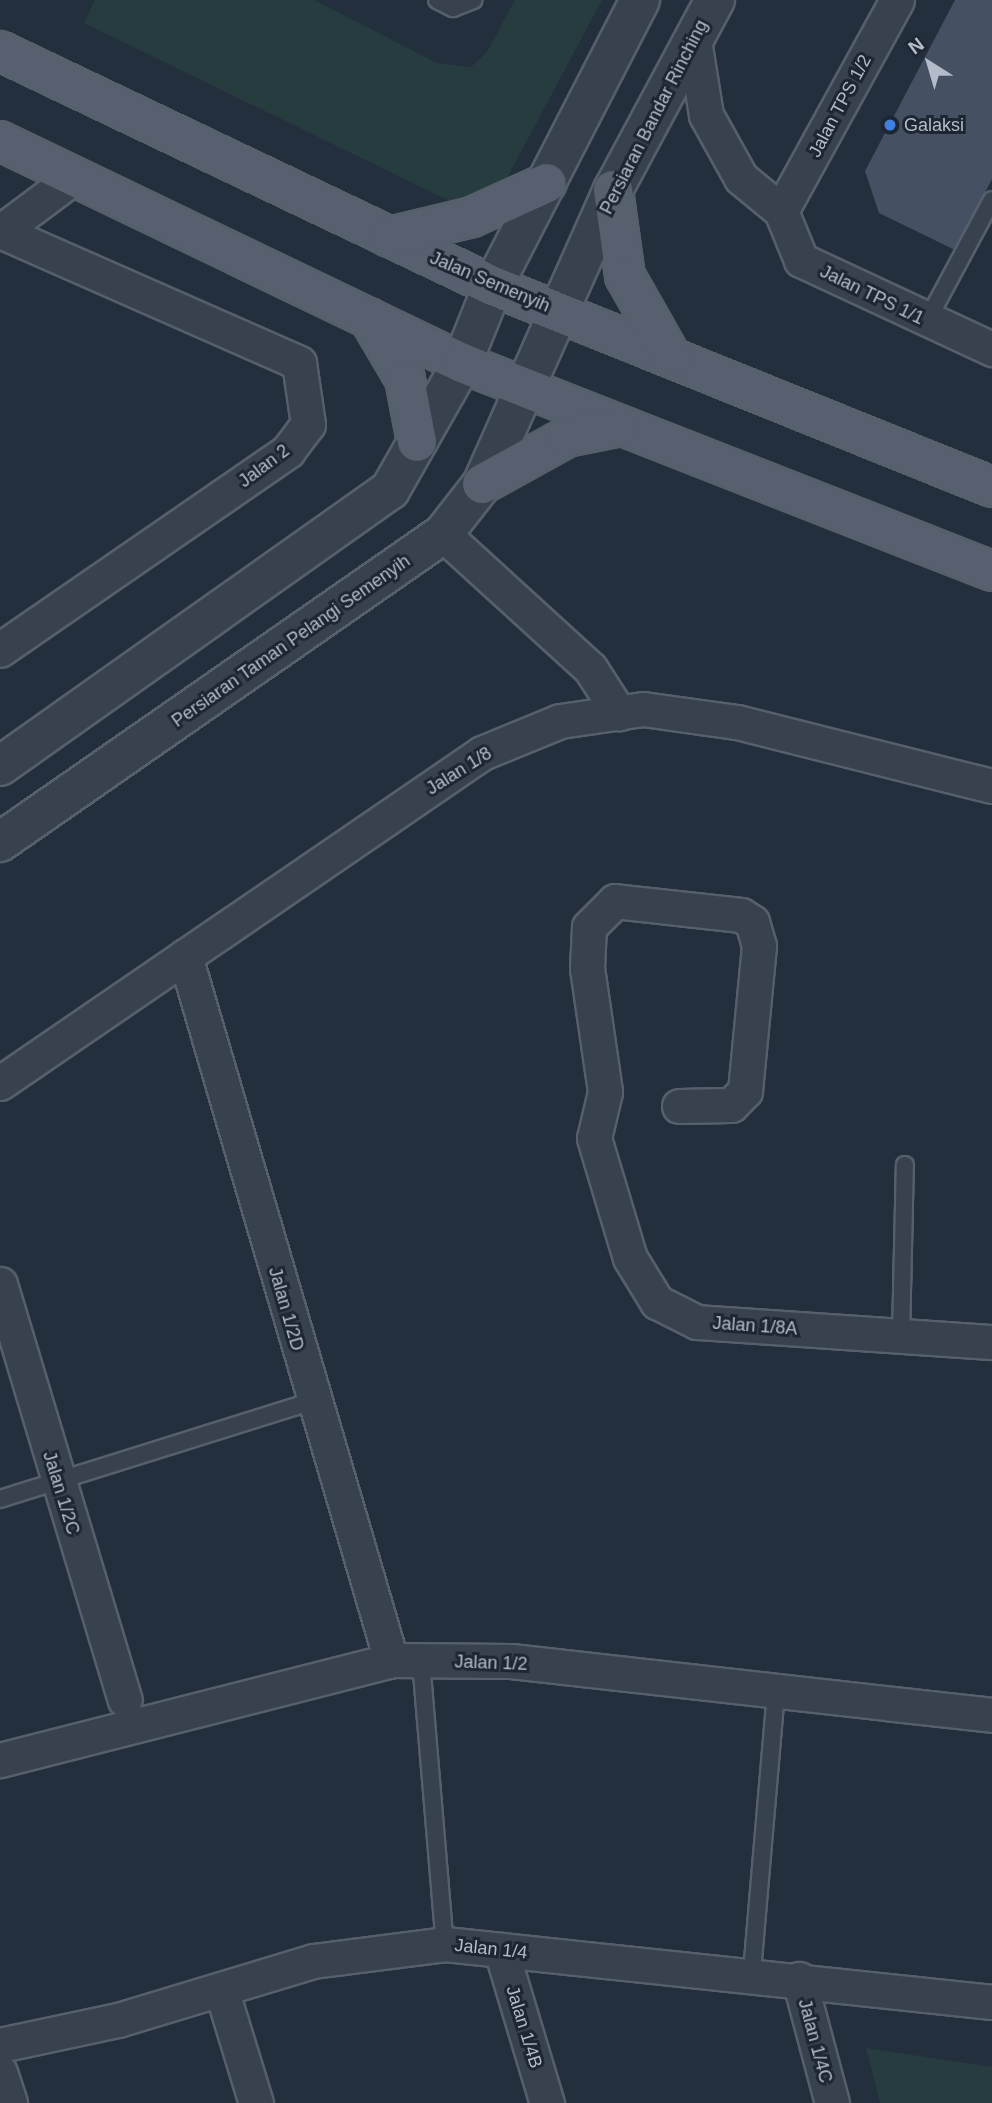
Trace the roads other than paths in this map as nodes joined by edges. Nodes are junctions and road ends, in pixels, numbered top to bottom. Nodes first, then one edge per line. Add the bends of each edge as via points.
1 (437, 0) edge
2 (474, 0) edge
3 (640, 0) edge
4 (715, 0) edge
5 (897, 0) edge
6 (694, 40) junction
7 (0, 51) edge
8 (0, 141) edge
9 (75, 176) junction
10 (547, 183) junction
11 (613, 190) junction
12 (992, 200) edge
13 (781, 211) junction
14 (0, 232) edge
15 (388, 237) junction
16 (493, 286) junction
17 (564, 314) junction
18 (369, 318) junction
19 (926, 323) junction
20 (992, 349) edge
21 (671, 357) junction
22 (461, 363) junction
23 (528, 390) junction
24 (621, 426) junction
25 (417, 442) junction
26 (482, 484) junction
27 (992, 488) edge
28 (443, 534) junction
29 (992, 571) edge
30 (0, 650) edge
31 (619, 713) junction
32 (0, 766) edge
33 (992, 786) edge
34 (0, 842) edge
35 (185, 956) junction
36 (0, 1083) edge
37 (679, 1106) dead end
38 (905, 1165) dead end
39 (0, 1284) edge
40 (901, 1336) junction
41 (992, 1342) edge
42 (312, 1401) junction
43 (58, 1482) junction
44 (0, 1499) edge
45 (406, 1660) junction
46 (776, 1694) junction
47 (125, 1700) dead end
48 (992, 1715) edge
49 (0, 1760) edge
50 (445, 1944) junction
51 (501, 1950) junction
52 (752, 1972) junction
53 (799, 1979) junction
54 (222, 1992) junction
55 (992, 2002) edge
56 (0, 2045) edge
57 (0, 2072) edge
58 (9, 2103) edge
59 (256, 2103) edge
60 (547, 2103) edge
61 (831, 2103) edge

1 - 2 lane via 453,8
3 - 10 street
4 - 6 street, Persiaran Bandar Rinching
5 - 13 street, Jalan TPS 1/2
6 - 11 street, Persiaran Bandar Rinching
6 - 13 street via 706,115 741,178
7 - 15 main road, Jalan Semenyih
8 - 9 main road
9 - 14 street
9 - 18 main road
10 - 15 main road via 472,217
10 - 16 street
11 - 17 street, Persiaran Bandar Rinching
11 - 21 main road via 625,276
12 - 19 lane
13 - 19 street, Jalan TPS 1/1 via 801,260
14 - 30 street, Jalan 2 via 299,363 309,424 289,451
15 - 16 main road, Jalan Semenyih
16 - 17 main road, Jalan Semenyih
16 - 22 street
17 - 21 main road, Jalan Semenyih
17 - 23 street, Persiaran Bandar Rinching
18 - 22 main road
18 - 25 main road via 405,379
19 - 20 street, Jalan TPS 1/1
21 - 27 main road, Jalan Semenyih
22 - 23 main road
22 - 25 street
23 - 24 main road
23 - 26 street, Persiaran Taman Pelangi Semenyih
24 - 26 main road via 567,438
24 - 29 main road
25 - 32 street via 390,490 356,519
26 - 28 street, Persiaran Taman Pelangi Semenyih
28 - 31 street via 590,668
28 - 34 street, Persiaran Taman Pelangi Semenyih
31 - 33 street, Jalan 1/8 via 643,709 737,722
31 - 35 street, Jalan 1/8 via 560,721 482,753
35 - 36 street, Jalan 1/8
35 - 42 street, Jalan 1/2D
37 - 40 street, Jalan 1/8A via 730,1105 745,1091 759,946 752,922 741,915 615,901 589,927 587,968 606,1092 594,1138 630,1258 657,1302 697,1322
38 - 40 lane
39 - 43 street, Jalan 1/2C
40 - 41 street, Jalan 1/8A
42 - 43 lane
42 - 45 street, Jalan 1/2D
43 - 44 lane
43 - 47 street, Jalan 1/2C
45 - 46 street, Jalan 1/2 via 511,1661
45 - 49 street, Jalan 1/2
45 - 50 lane
46 - 48 street, Jalan 1/2
46 - 52 lane
50 - 51 street, Jalan 1/4
50 - 54 street, Jalan 1/4 via 313,1961
51 - 52 street, Jalan 1/4
51 - 60 street, Jalan 1/4B
52 - 53 street, Jalan 1/4
53 - 55 street, Jalan 1/4
53 - 61 street, Jalan 1/4C
54 - 56 street, Jalan 1/4
54 - 59 street
57 - 58 street

